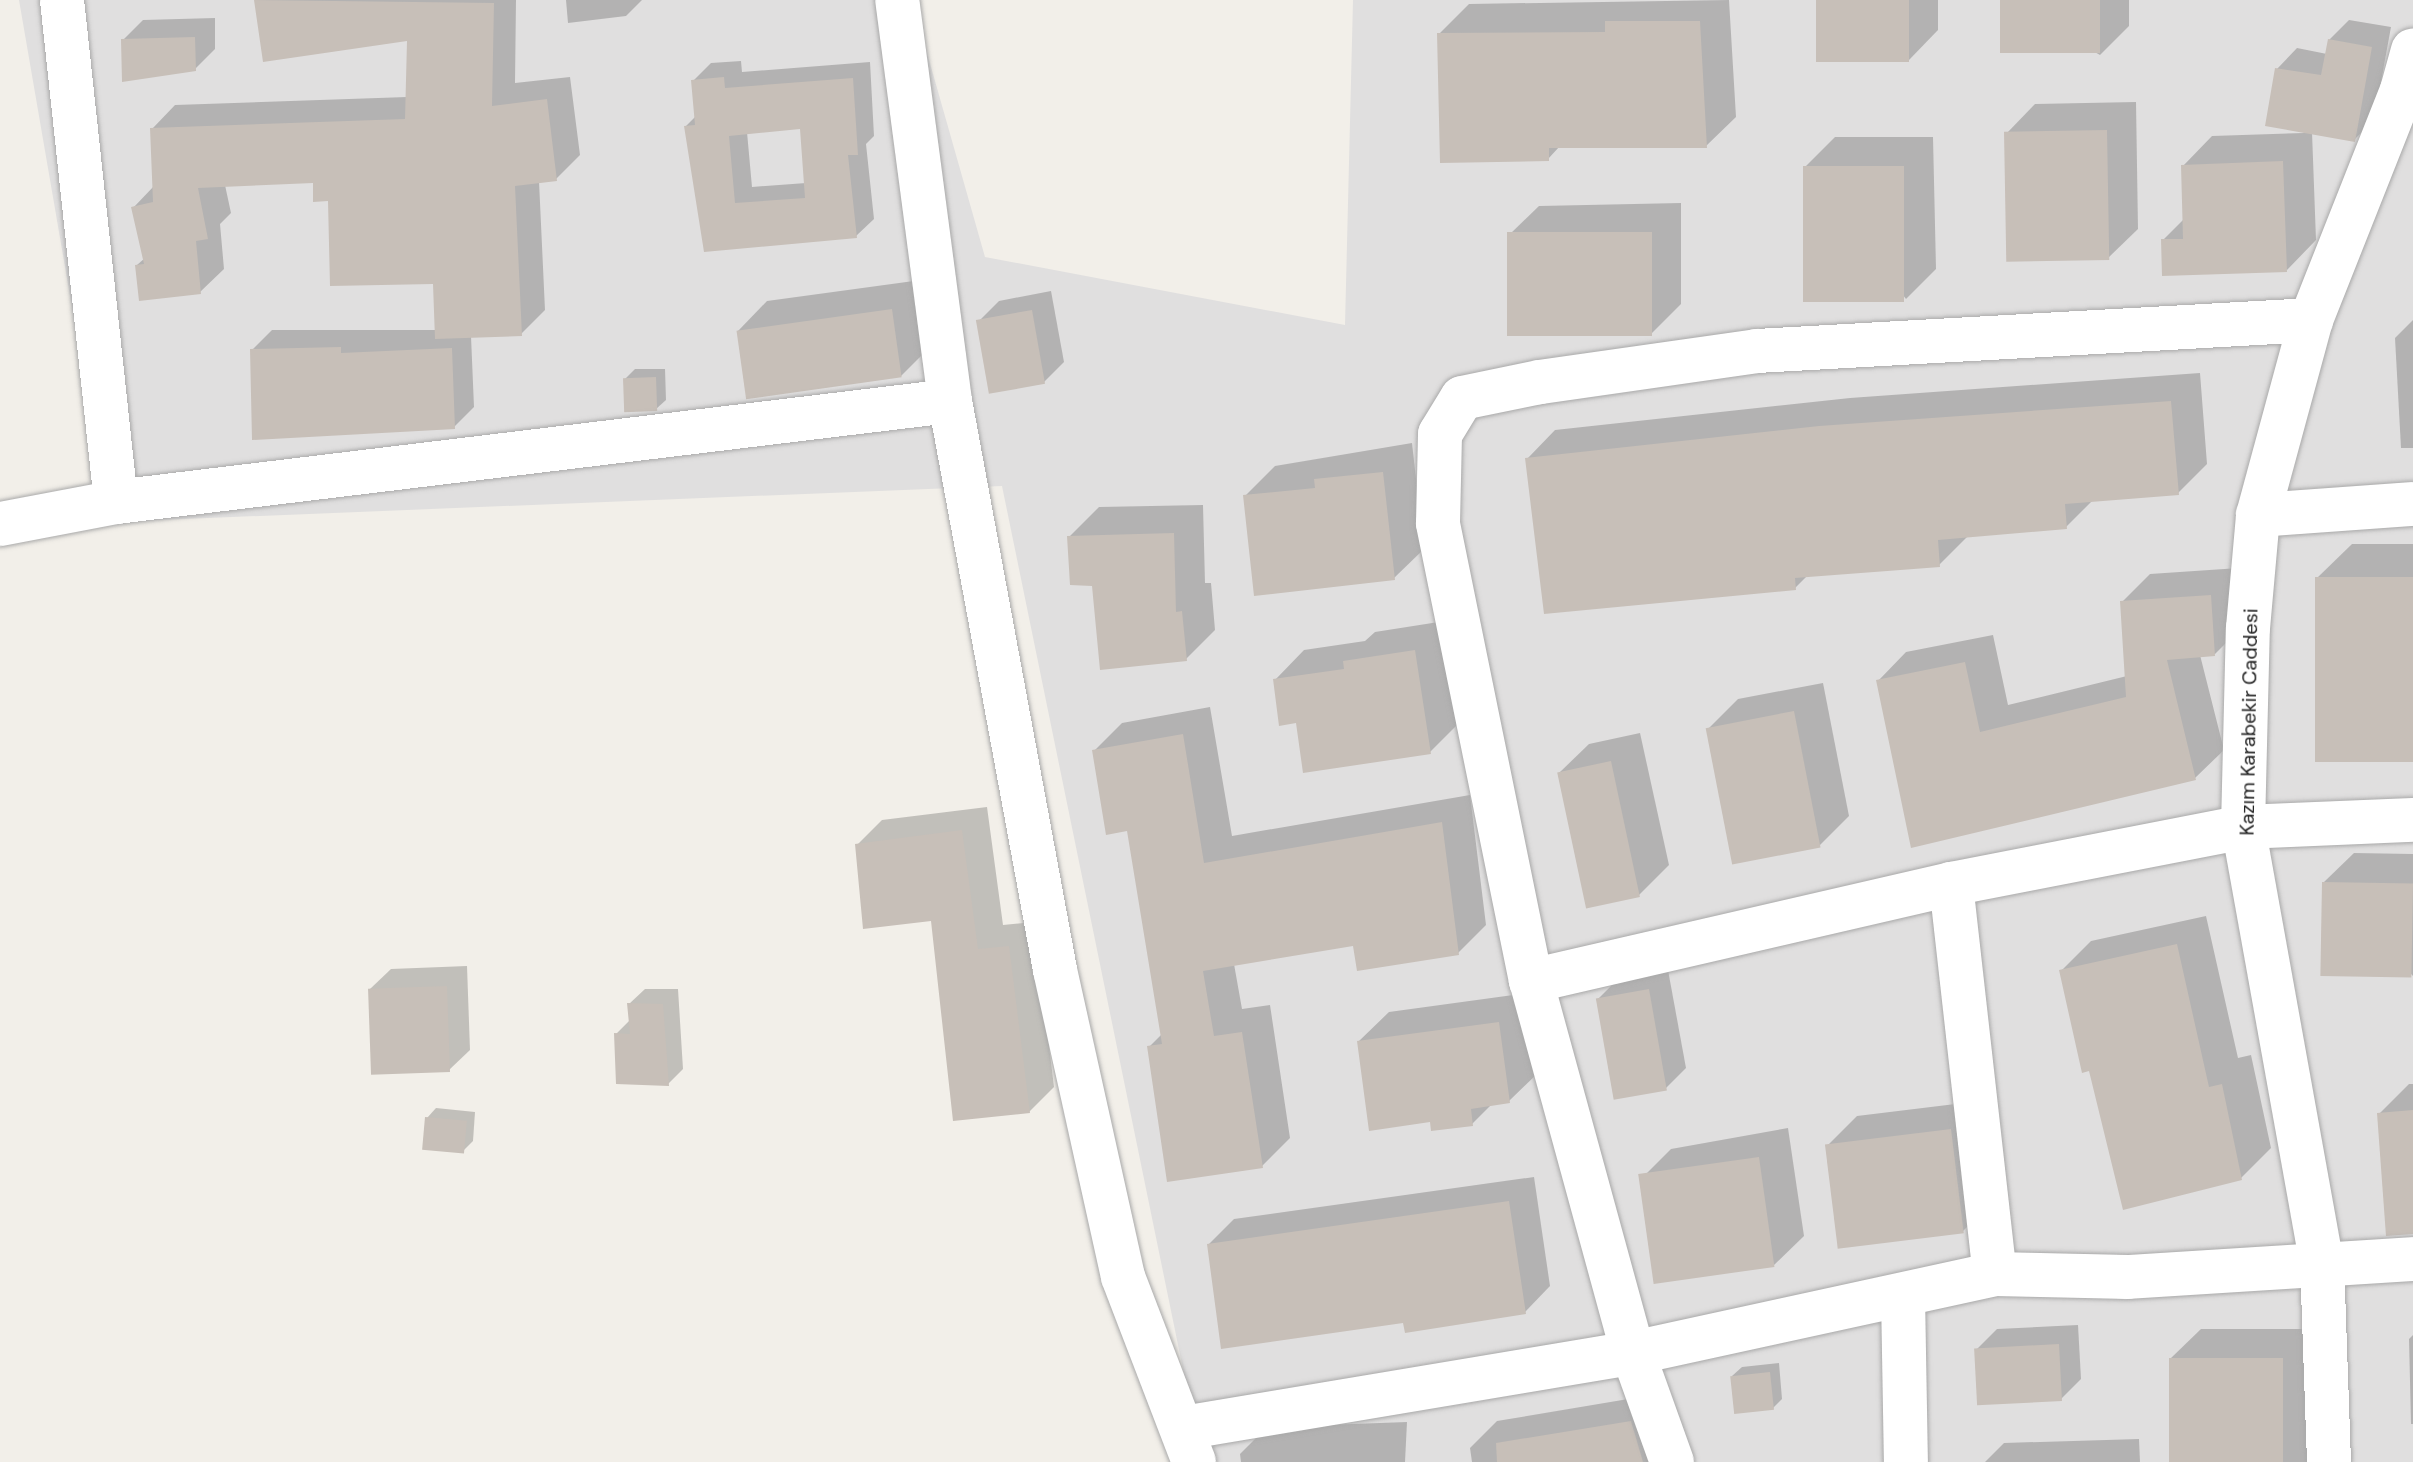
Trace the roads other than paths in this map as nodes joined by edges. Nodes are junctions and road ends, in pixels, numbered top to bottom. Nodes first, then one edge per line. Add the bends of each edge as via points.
1 (62, 0) edge
2 (897, 0) edge
3 (2413, 50) edge
4 (2311, 320) junction
5 (950, 401) junction
6 (116, 502) junction
7 (2413, 504) edge
8 (2258, 515) junction
9 (0, 524) edge
10 (2413, 820) edge
11 (2243, 827) junction
12 (1951, 884) junction
13 (1531, 981) junction
14 (2413, 1259) edge
15 (2322, 1265) junction
16 (1995, 1274) junction
17 (1903, 1295) junction
18 (1633, 1353) junction
19 (1188, 1445) edge
20 (1672, 1462) edge
21 (1906, 1462) edge
22 (2329, 1462) edge

1 - 6 street
2 - 5 street
3 - 4 street, Kazım Karabekir Caddesi
4 - 8 street, Kazım Karabekir Caddesi
4 - 13 street via 1757,351 1462,398 1440,434 1438,523
5 - 6 street
5 - 19 street via 1055,970 1123,1277
6 - 9 street
7 - 8 street
8 - 11 street, Kazım Karabekir Caddesi via 2248,628
10 - 11 street
11 - 12 street
11 - 15 street, Kazım Karabekir Caddesi
12 - 13 street
12 - 16 street
13 - 18 street
14 - 15 street
15 - 16 street via 2128,1277
15 - 22 street, Kazım Karabekir Caddesi
16 - 17 street
17 - 18 street
17 - 21 street
18 - 19 street
18 - 20 street

